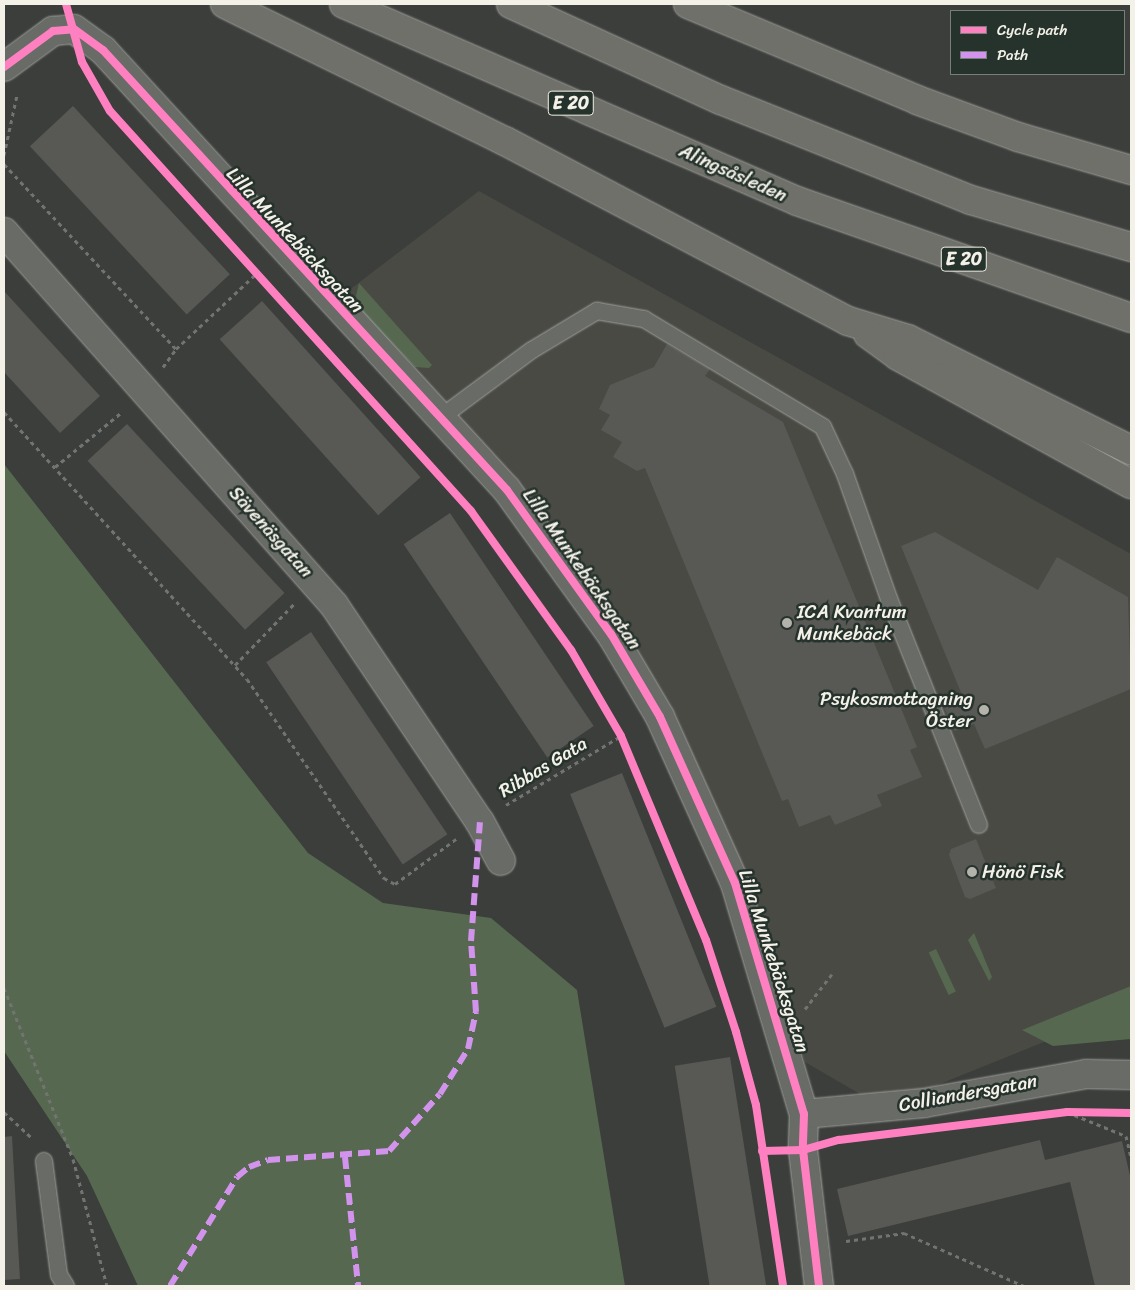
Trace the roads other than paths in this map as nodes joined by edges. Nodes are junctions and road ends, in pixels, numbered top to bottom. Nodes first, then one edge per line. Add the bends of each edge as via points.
1 (225, 4) edge
2 (344, 4) edge
3 (511, 4) edge
4 (688, 4) edge
5 (4, 67) edge
6 (1131, 170) edge
7 (4, 232) edge
8 (1131, 247) edge
9 (1131, 318) edge
10 (848, 321) junction
11 (440, 418) junction
12 (1131, 450) edge
13 (1131, 484) edge
14 (980, 825) dead end
15 (501, 861) dead end
16 (1131, 1075) edge
17 (804, 1114) junction
18 (44, 1162) dead end
19 (66, 1286) edge
20 (819, 1286) edge

1 - 10 highway via 505,141
2 - 9 highway, Alingsåsleden / E 20 via 797,201
3 - 8 highway via 722,100 971,200
4 - 6 highway via 916,100 1018,137
5 - 11 street, Lilla Munkebäcksgatan via 54,31 74,29 103,50 326,298
7 - 15 street, Sävenäsgatan via 316,582 480,822
10 - 12 highway via 908,339
10 - 13 highway via 898,356
11 - 14 lane via 532,350 597,311 644,319 823,427 845,474 889,600
11 - 17 street, Lilla Munkebäcksgatan via 507,490 563,564 660,717 734,883
16 - 17 street, Colliandersgatan via 1086,1074 924,1103
17 - 20 street, Lilla Munkebäcksgatan via 803,1150
18 - 19 lane via 59,1274

